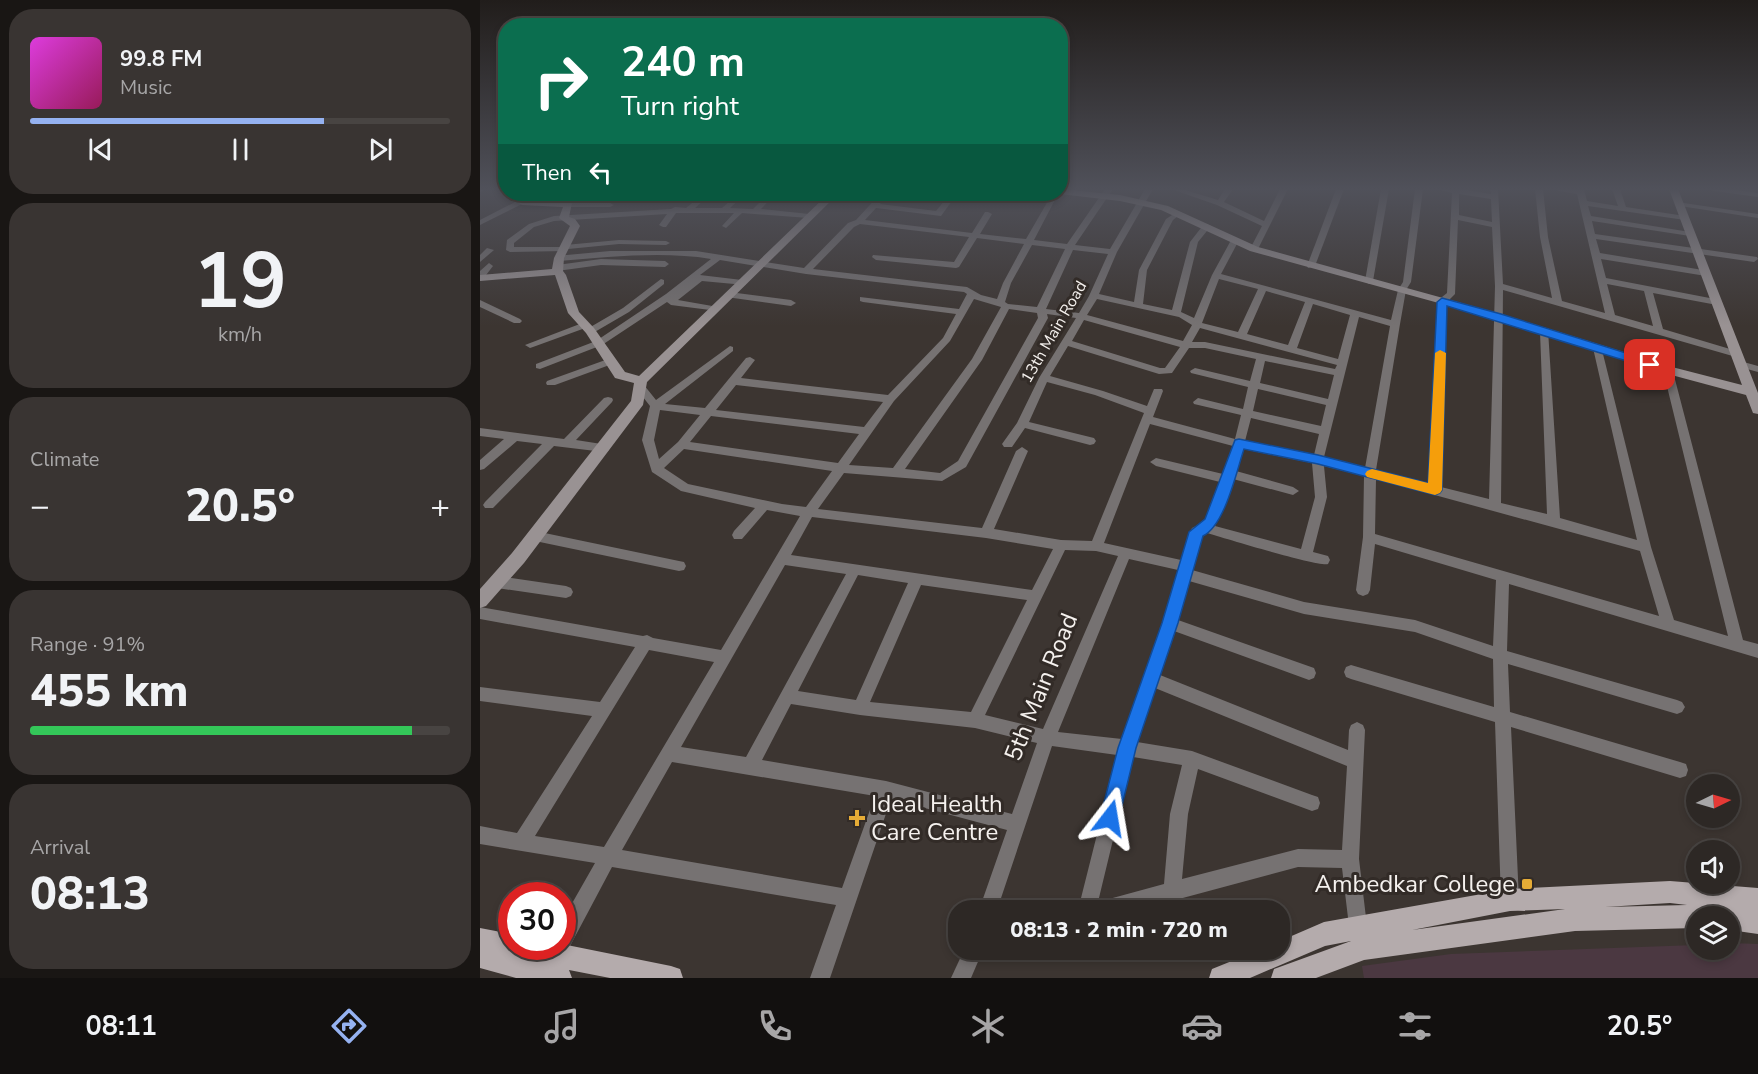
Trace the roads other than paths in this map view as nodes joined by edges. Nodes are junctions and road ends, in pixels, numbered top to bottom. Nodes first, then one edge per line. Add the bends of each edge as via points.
1 (1690, 234) edge
2 (517, 235) edge
3 (571, 235) edge
4 (790, 235) edge
5 (842, 235) edge
6 (972, 235) edge
7 (975, 235) junction
8 (1033, 235) edge
9 (1078, 235) edge
10 (1123, 235) edge
11 (1162, 235) edge
12 (1200, 235) edge
13 (1222, 235) edge
14 (1262, 235) edge
15 (1323, 235) edge
16 (1377, 235) edge
17 (1413, 235) edge
18 (1454, 235) edge
19 (1496, 235) edge
20 (1544, 235) edge
21 (1590, 236) joint
22 (1029, 241) junction
23 (1234, 242) junction
24 (666, 243) dead end
25 (1070, 247) junction
26 (1254, 249) junction
27 (489, 250) dead end
28 (1697, 251) junction
29 (1113, 252) junction
30 (1595, 255) junction
31 (876, 257) dead end
32 (717, 258) junction
33 (480, 259) edge
34 (560, 259) junction
35 (1754, 259) dead end
36 (665, 264) dead end
37 (760, 265) junction
38 (489, 266) dead end
39 (1311, 266) junction
40 (806, 271) junction
41 (1706, 273) junction
42 (1216, 275) junction
43 (480, 277) edge
44 (1602, 280) junction
45 (661, 282) dead end
46 (1369, 282) junction
47 (742, 283) junction
48 (1499, 286) junction
49 (1263, 288) junction
50 (1648, 289) junction
51 (1402, 290) junction
52 (972, 294) junction
53 (729, 295) junction
54 (1094, 296) junction
55 (863, 299) dead end
56 (1310, 301) junction
57 (1442, 302) junction
58 (1717, 302) junction
59 (480, 303) edge
60 (791, 303) dead end
61 (1558, 303) junction
62 (1003, 304) junction
63 (1138, 305) junction
64 (715, 309) junction
65 (1041, 309) junction
66 (962, 312) junction
67 (1176, 314) junction
68 (1355, 314) junction
69 (1081, 316) junction
70 (1497, 316) junction
71 (1611, 317) junction
72 (517, 321) dead end
73 (1197, 324) junction
74 (1395, 324) junction
75 (588, 328) junction
76 (1659, 331) junction
77 (1545, 332) junction
78 (1241, 336) junction
79 (1065, 342) junction
80 (599, 343) junction
81 (530, 345) dead end
82 (1185, 345) junction
83 (1598, 348) junction
84 (730, 349) dead end
85 (1292, 350) junction
86 (1261, 357) junction
87 (1738, 359) junction
88 (750, 360) dead end
89 (611, 361) junction
90 (540, 366) dead end
91 (1340, 368) junction
92 (1758, 369) edge
93 (1668, 370) junction
94 (1195, 371) dead end
95 (1044, 378) junction
96 (734, 381) junction
97 (551, 383) dead end
98 (641, 384) junction
99 (1253, 384) junction
100 (1158, 391) dead end
101 (1751, 392) junction
102 (890, 399) junction
103 (608, 400) dead end
104 (1198, 402) dead end
105 (1331, 403) junction
106 (655, 406) junction
107 (1758, 410) edge
108 (708, 413) junction
109 (1247, 413) junction
110 (1148, 415) junction
111 (1022, 424) junction
112 (865, 431) junction
113 (1324, 431) junction
114 (480, 432) edge
115 (514, 437) junction
116 (1090, 441) dead end
117 (551, 442) junction
118 (566, 444) junction
119 (1008, 444) dead end
120 (1239, 444) junction
121 (682, 445) junction
122 (604, 448) junction
123 (1022, 451) dead end
124 (1318, 460) junction
125 (1156, 462) dead end
126 (480, 466) edge
127 (840, 468) junction
128 (656, 469) junction
129 (896, 473) junction
130 (1370, 474) junction
131 (1228, 476) junction
132 (1293, 490) dead end
133 (1435, 490) junction
134 (489, 505) dead end
135 (765, 505) junction
136 (1495, 506) junction
137 (809, 512) junction
138 (1554, 521) junction
139 (1206, 528) junction
140 (986, 533) junction
141 (738, 535) dead end
142 (535, 536) junction
143 (1369, 537) junction
144 (1061, 545) junction
145 (1096, 546) junction
146 (1645, 547) junction
147 (1125, 554) junction
148 (1306, 556) junction
149 (783, 559) junction
150 (1323, 561) dead end
151 (679, 566) dead end
152 (855, 569) junction
153 (1186, 570) junction
154 (1503, 575) junction
155 (917, 578) junction
156 (496, 582) junction
157 (1363, 590) dead end
158 (566, 592) dead end
159 (1036, 596) junction
160 (480, 601) edge
161 (480, 613) edge
162 (1170, 623) junction
163 (1668, 624) junction
164 (647, 641) junction
165 (1737, 644) junction
166 (1758, 651) edge
167 (1500, 655) junction
168 (725, 657) junction
169 (1350, 672) dead end
170 (1309, 673) dead end
171 (1151, 679) junction
172 (480, 694) edge
173 (788, 696) junction
174 (1677, 707) dead end
175 (860, 708) junction
176 (605, 710) junction
177 (1503, 717) junction
178 (975, 720) junction
179 (1357, 730) dead end
180 (1047, 738) junction
181 (1127, 748) junction
182 (669, 753) junction
183 (1192, 759) junction
184 (1354, 761) junction
185 (750, 766) junction
186 (1680, 770) dead end
187 (886, 789) junction
188 (1312, 803) dead end
189 (1016, 824) junction
190 (480, 835) edge
191 (522, 841) junction
192 (608, 857) junction
193 (1350, 859) junction
194 (1172, 893) junction
195 (848, 898) junction
196 (1758, 899) edge
197 (991, 900) edge
198 (1089, 900) edge
199 (1143, 900) edge
200 (1510, 900) junction
201 (1686, 916) edge
202 (1740, 920) edge
203 (576, 921) edge
204 (1758, 922) edge
205 (1358, 926) junction
206 (1324, 934) junction
207 (480, 940) edge
208 (498, 943) edge
209 (480, 956) edge
210 (498, 956) edge
211 (576, 958) edge
212 (969, 960) edge
213 (1331, 960) junction
214 (671, 978) edge
215 (820, 978) edge
216 (961, 978) edge
217 (1221, 978) edge
218 (1283, 978) edge

1 - 28 street
2 - 34 street via 510,242 510,250
3 - 34 street
4 - 37 street
5 - 40 street
6 - 7 street
7 - 22 street
7 - 31 street via 956,265
8 - 22 street
9 - 25 street
10 - 29 street, 13th Main Road
11 - 63 street via 1143,270
12 - 67 street via 1194,242
13 - 23 street
14 - 26 street
15 - 39 street
16 - 46 street
17 - 51 street via 1407,282
18 - 57 street via 1451,294
19 - 48 street
20 - 61 street
21 - 28 street
21 - 30 street
22 - 25 street
22 - 62 street
23 - 26 street
23 - 42 street
24 - 34 street via 620,242
25 - 29 street
25 - 65 street
26 - 39 street
27 - 33 street
28 - 35 street
28 - 41 street
29 - 54 street, 13th Main Road
30 - 41 street
30 - 44 street
32 - 34 street via 696,254 625,254
32 - 37 street
32 - 80 street
34 - 36 street
34 - 43 street
34 - 75 street via 561,275 574,313
37 - 40 street
37 - 47 street
38 - 43 street
39 - 46 street
40 - 52 street via 966,290
41 - 58 street
42 - 49 street
42 - 73 street
44 - 50 street
44 - 71 street
45 - 75 street via 626,309
46 - 51 street
47 - 53 street
47 - 64 street via 700,278 671,302
48 - 61 street
48 - 70 street
49 - 56 street
49 - 78 street
50 - 58 street
50 - 76 street
51 - 57 street
51 - 74 street
52 - 62 street via 977,299
52 - 66 street
53 - 60 street
53 - 64 street
54 - 63 street
54 - 69 street, 13th Main Road
55 - 66 street
56 - 68 street
56 - 85 street
57 - 70 street
57 - 133 street
58 - 87 street
59 - 72 street
61 - 71 street
62 - 65 street
62 - 129 street via 977,360
63 - 67 street
64 - 98 street
65 - 69 street
65 - 129 street via 1043,318 962,464 942,477
66 - 102 street via 947,339
67 - 73 street
68 - 74 street
68 - 91 street
69 - 79 street, 13th Main Road
69 - 82 street
70 - 77 street
70 - 136 street
71 - 76 street
73 - 78 street
73 - 82 street
74 - 130 street
75 - 80 street
75 - 81 street
76 - 87 street
77 - 83 street
77 - 138 street
78 - 85 street
79 - 82 street via 1164,372 1171,368
79 - 95 street, 13th Main Road
80 - 89 street
80 - 90 street
82 - 86 street
83 - 93 street
83 - 146 street
84 - 106 street
85 - 91 street
86 - 91 street
86 - 99 street
87 - 92 street
87 - 101 street
88 - 96 street
89 - 97 street
89 - 98 street via 620,375
91 - 105 street
93 - 101 street
93 - 165 street
94 - 99 street
95 - 110 street via 1099,393
95 - 111 street, 13th Main Road
96 - 102 street
96 - 108 street
98 - 106 street
98 - 122 street via 638,402
99 - 105 street
99 - 109 street
100 - 110 street
101 - 107 street
102 - 112 street
103 - 118 street
104 - 109 street
105 - 113 street
106 - 108 street
106 - 128 street via 648,440
108 - 112 street
108 - 121 street
109 - 113 street
109 - 120 street
110 - 120 street
110 - 145 street
111 - 116 street
111 - 119 street, 13th Main Road
112 - 127 street
113 - 124 street
114 - 115 street
115 - 117 street
115 - 126 street
117 - 118 street
117 - 134 street
118 - 122 street
120 - 124 street
120 - 131 street
121 - 127 street
121 - 128 street
122 - 142 street
123 - 140 street
124 - 130 street
124 - 148 street via 1321,497
125 - 131 street
127 - 129 street
127 - 137 street
128 - 135 street via 685,488
130 - 133 street
130 - 143 street
131 - 132 street
131 - 139 street
133 - 136 street
135 - 137 street
135 - 141 street
136 - 138 street
137 - 140 street
137 - 149 street
138 - 146 street
139 - 148 street
139 - 153 street via 1196,532
140 - 144 street
142 - 151 street
142 - 156 street
143 - 154 street
143 - 157 street
144 - 145 street
144 - 159 street
145 - 147 street
146 - 163 street
147 - 153 street
147 - 180 street, 5th Main Road
148 - 150 street
149 - 152 street
149 - 168 street
152 - 155 street
152 - 173 street
153 - 162 street
153 - 167 street via 1304,608 1415,626
154 - 163 street
154 - 167 street
155 - 159 street
155 - 175 street
156 - 158 street
156 - 160 street
159 - 178 street
161 - 164 street
162 - 170 street
162 - 171 street
163 - 165 street
164 - 168 street
164 - 176 street
165 - 166 street
167 - 174 street
167 - 177 street
168 - 182 street
169 - 177 street
171 - 181 street
171 - 184 street
172 - 176 street
173 - 175 street
173 - 185 street
175 - 178 street
176 - 191 street
177 - 186 street
177 - 200 street
178 - 180 street
179 - 184 street
180 - 181 street
180 - 189 street, 5th Main Road
181 - 183 street
181 - 198 street
182 - 185 street
182 - 192 street
183 - 188 street
183 - 194 street via 1179,814
184 - 193 street
185 - 187 street
187 - 189 street
187 - 195 street
189 - 197 street, 5th Main Road
190 - 191 street
191 - 192 street
192 - 195 street
192 - 203 street
193 - 194 street via 1298,858
193 - 205 street
194 - 199 street
195 - 215 street
196 - 200 main road via 1670,892
200 - 205 main road
201 - 213 main road via 1575,919 1364,948
202 - 204 main road
205 - 206 main road
206 - 213 main road
206 - 217 main road
207 - 208 main road
209 - 210 main road
211 - 214 main road
212 - 216 street
213 - 218 main road

